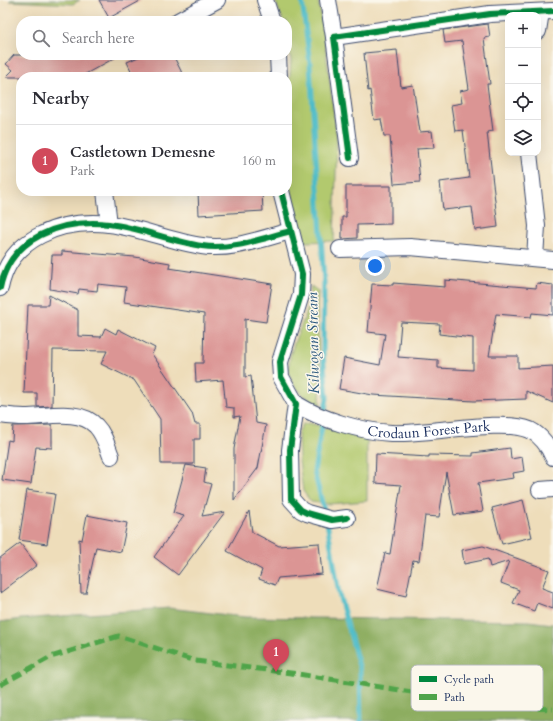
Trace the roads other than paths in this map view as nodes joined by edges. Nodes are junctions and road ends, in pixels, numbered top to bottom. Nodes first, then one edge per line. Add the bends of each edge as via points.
1 (217, 0) edge
2 (265, 0) edge
3 (328, 0) edge
4 (490, 7) edge
5 (547, 11) edge
6 (187, 16) edge
7 (270, 16) edge
8 (541, 24) edge
9 (334, 37) junction
10 (278, 60) edge
11 (279, 72) edge
12 (529, 156) edge
13 (350, 158) dead end
14 (106, 196) edge
15 (282, 196) edge
16 (109, 224) junction
17 (292, 231) junction
18 (340, 248) dead end
19 (535, 258) junction
20 (553, 260) edge
21 (0, 288) edge
22 (296, 404) junction
23 (0, 415) edge
24 (111, 456) dead end
25 (553, 457) edge
26 (340, 519) dead end

1 - 6 street
2 - 7 street
3 - 9 street
4 - 5 street
4 - 9 street
5 - 8 street
9 - 13 street
10 - 11 street
12 - 19 street via 537,226
14 - 16 street
15 - 17 street
16 - 17 street via 202,246 238,244
16 - 21 street via 63,227 30,241 9,262
17 - 22 street via 301,264 302,285 281,355 280,367 281,377
18 - 19 street via 410,246
19 - 20 street
22 - 25 street, Crodaun Forest Park via 316,414 381,433 436,432 499,426 522,428 530,430 544,442
22 - 26 street via 290,450 291,499 301,510 316,516
23 - 24 street via 86,418 101,431

